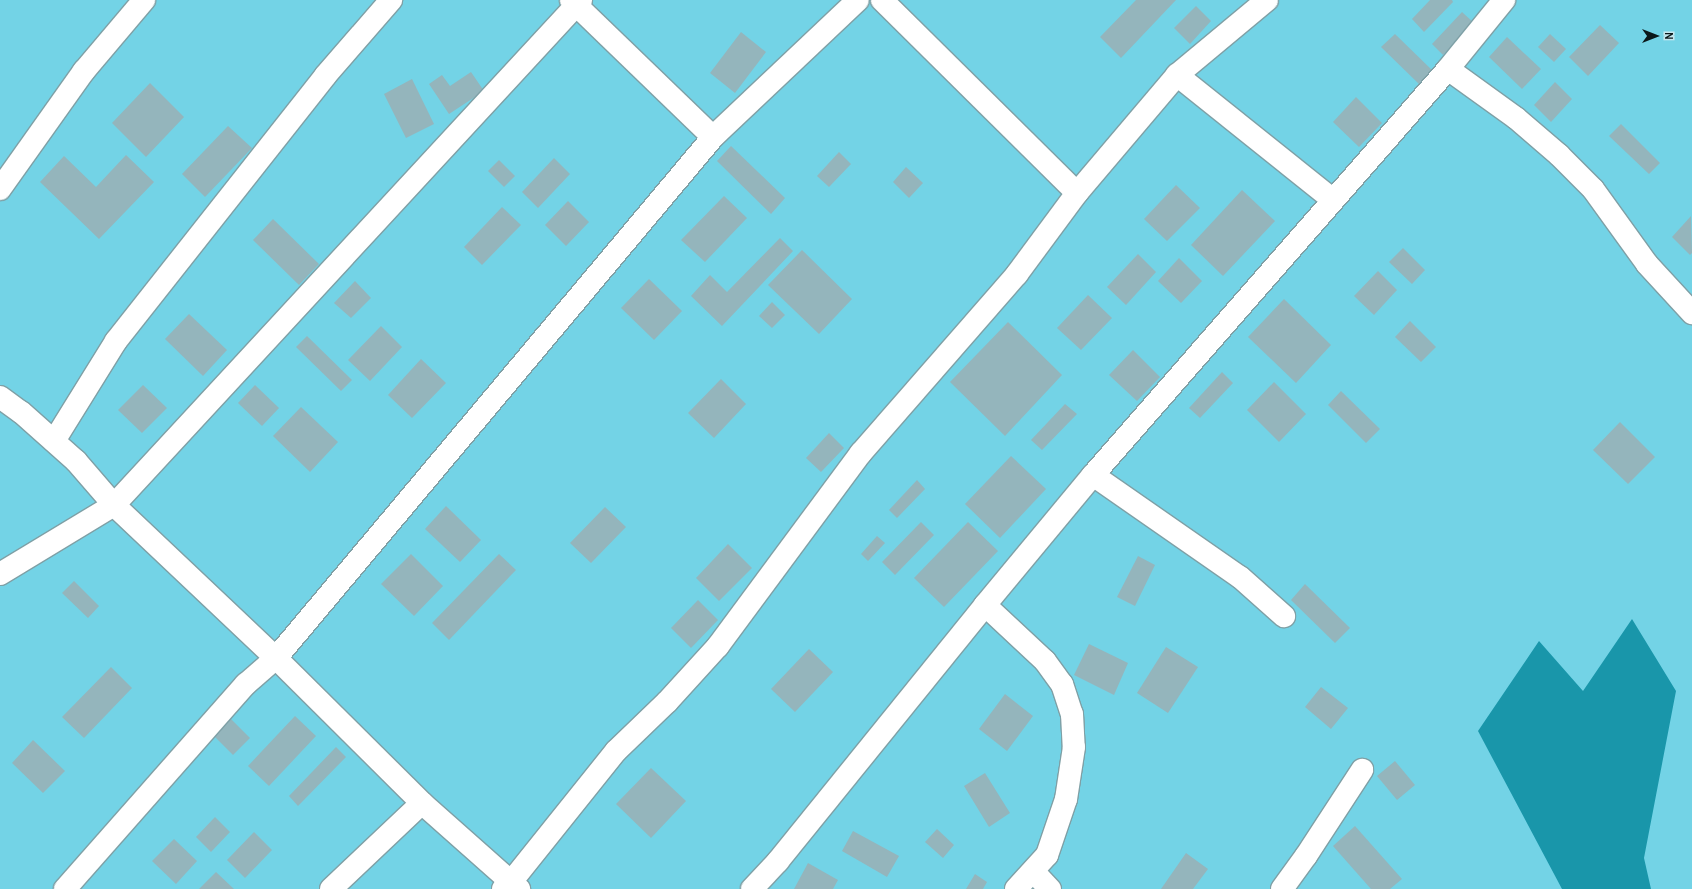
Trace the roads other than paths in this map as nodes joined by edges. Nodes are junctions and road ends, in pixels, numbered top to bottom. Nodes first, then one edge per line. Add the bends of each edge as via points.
1 (144, 0) edge
2 (391, 0) edge
3 (858, 0) edge
4 (882, 0) edge
5 (1267, 0) edge
6 (1504, 0) edge
7 (576, 2) edge
8 (1448, 69) junction
9 (1177, 75) junction
10 (713, 137) junction
11 (0, 189) edge
12 (1077, 193) junction
13 (1333, 200) junction
14 (1692, 313) edge
15 (0, 397) edge
16 (54, 441) junction
17 (1093, 475) junction
18 (114, 505) junction
19 (0, 574) edge
20 (985, 605) junction
21 (1284, 616) dead end
22 (276, 658) junction
23 (1362, 770) dead end
24 (422, 803) junction
25 (1033, 871) junction
26 (511, 887) edge
27 (65, 889) edge
28 (331, 889) edge
29 (752, 889) edge
30 (1016, 889) edge
31 (1050, 889) edge
32 (1282, 889) edge

1 - 11 street via 84,71
2 - 16 street via 325,76 116,341
3 - 10 street
4 - 12 street
5 - 9 street
6 - 8 street
7 - 10 street
7 - 18 street
8 - 13 street
8 - 14 street via 1516,118 1559,155 1593,189 1647,264
9 - 12 street
9 - 13 street
10 - 22 street
12 - 26 street via 1017,274 861,453 718,646 667,702 616,750
13 - 17 street
15 - 16 street
16 - 18 street via 76,461
17 - 20 street
17 - 21 street via 1240,577
18 - 19 street
18 - 22 street
20 - 25 street via 1045,661 1062,684 1072,714 1074,747 1066,799 1047,855
20 - 29 street via 778,862
22 - 24 street
22 - 27 street via 246,684
23 - 32 street
24 - 26 street
24 - 28 street
25 - 30 street
25 - 31 street

